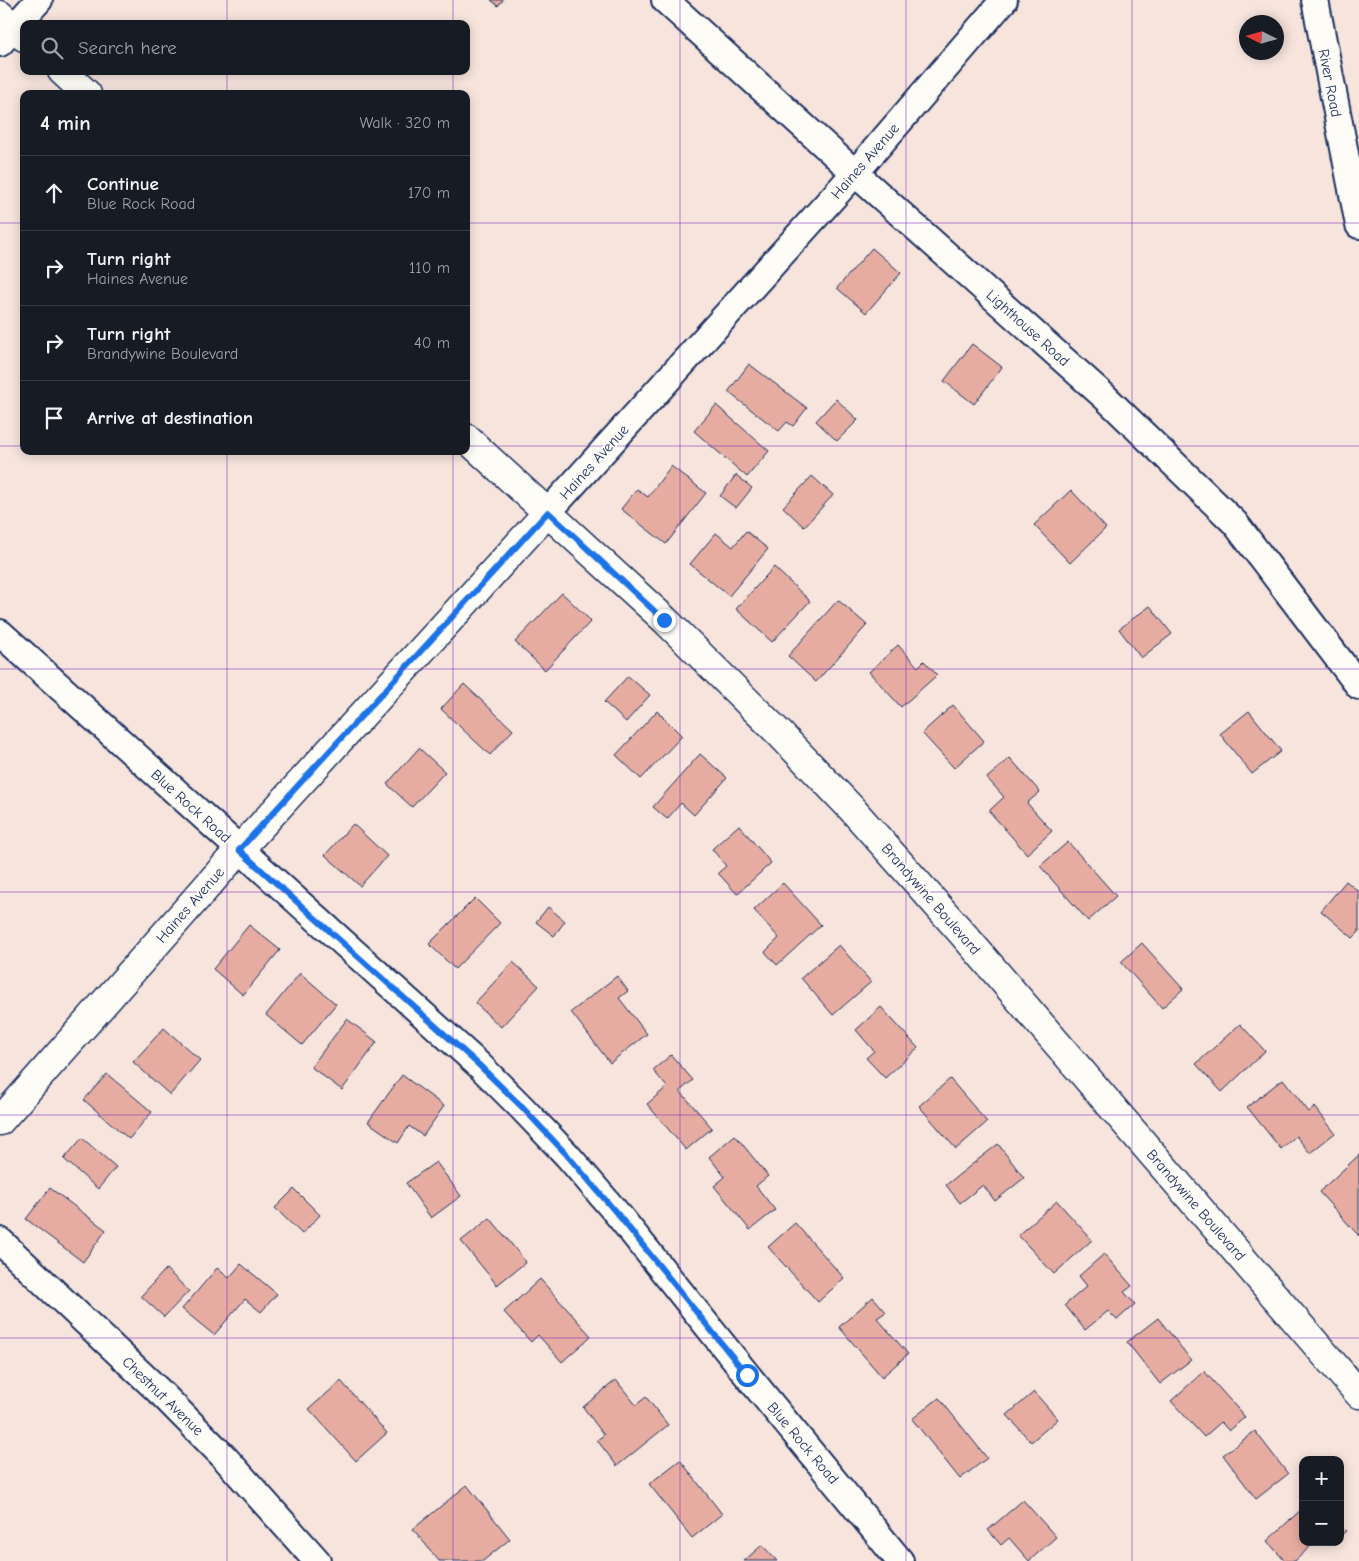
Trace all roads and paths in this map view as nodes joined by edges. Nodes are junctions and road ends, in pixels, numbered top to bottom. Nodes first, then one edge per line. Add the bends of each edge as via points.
1 (40, 0) edge
2 (665, 0) edge
3 (1004, 0) edge
4 (1315, 0) edge
5 (9, 31) edge
6 (66, 75) edge
7 (83, 90) edge
8 (855, 173) junction
9 (1359, 225) edge
10 (470, 442) edge
11 (548, 512) junction
12 (0, 633) edge
13 (1359, 686) edge
14 (239, 850) junction
15 (0, 1121) edge
16 (0, 1241) edge
17 (1359, 1394) edge
18 (317, 1561) edge
19 (900, 1561) edge

1 - 5 street
2 - 8 street, Lighthouse Road
3 - 8 street, Haines Avenue
4 - 9 street, River Road
6 - 7 street
8 - 11 street, Haines Avenue
8 - 13 street, Lighthouse Road via 1105,397 1235,523
10 - 11 street, Brandywine Boulevard
11 - 14 street, Haines Avenue
11 - 17 street, Brandywine Boulevard via 671,627 851,808
12 - 14 street, Blue Rock Road
14 - 15 street, Haines Avenue
14 - 19 street, Blue Rock Road via 479,1065 567,1155
16 - 18 street, Chestnut Avenue via 161,1393 225,1458

